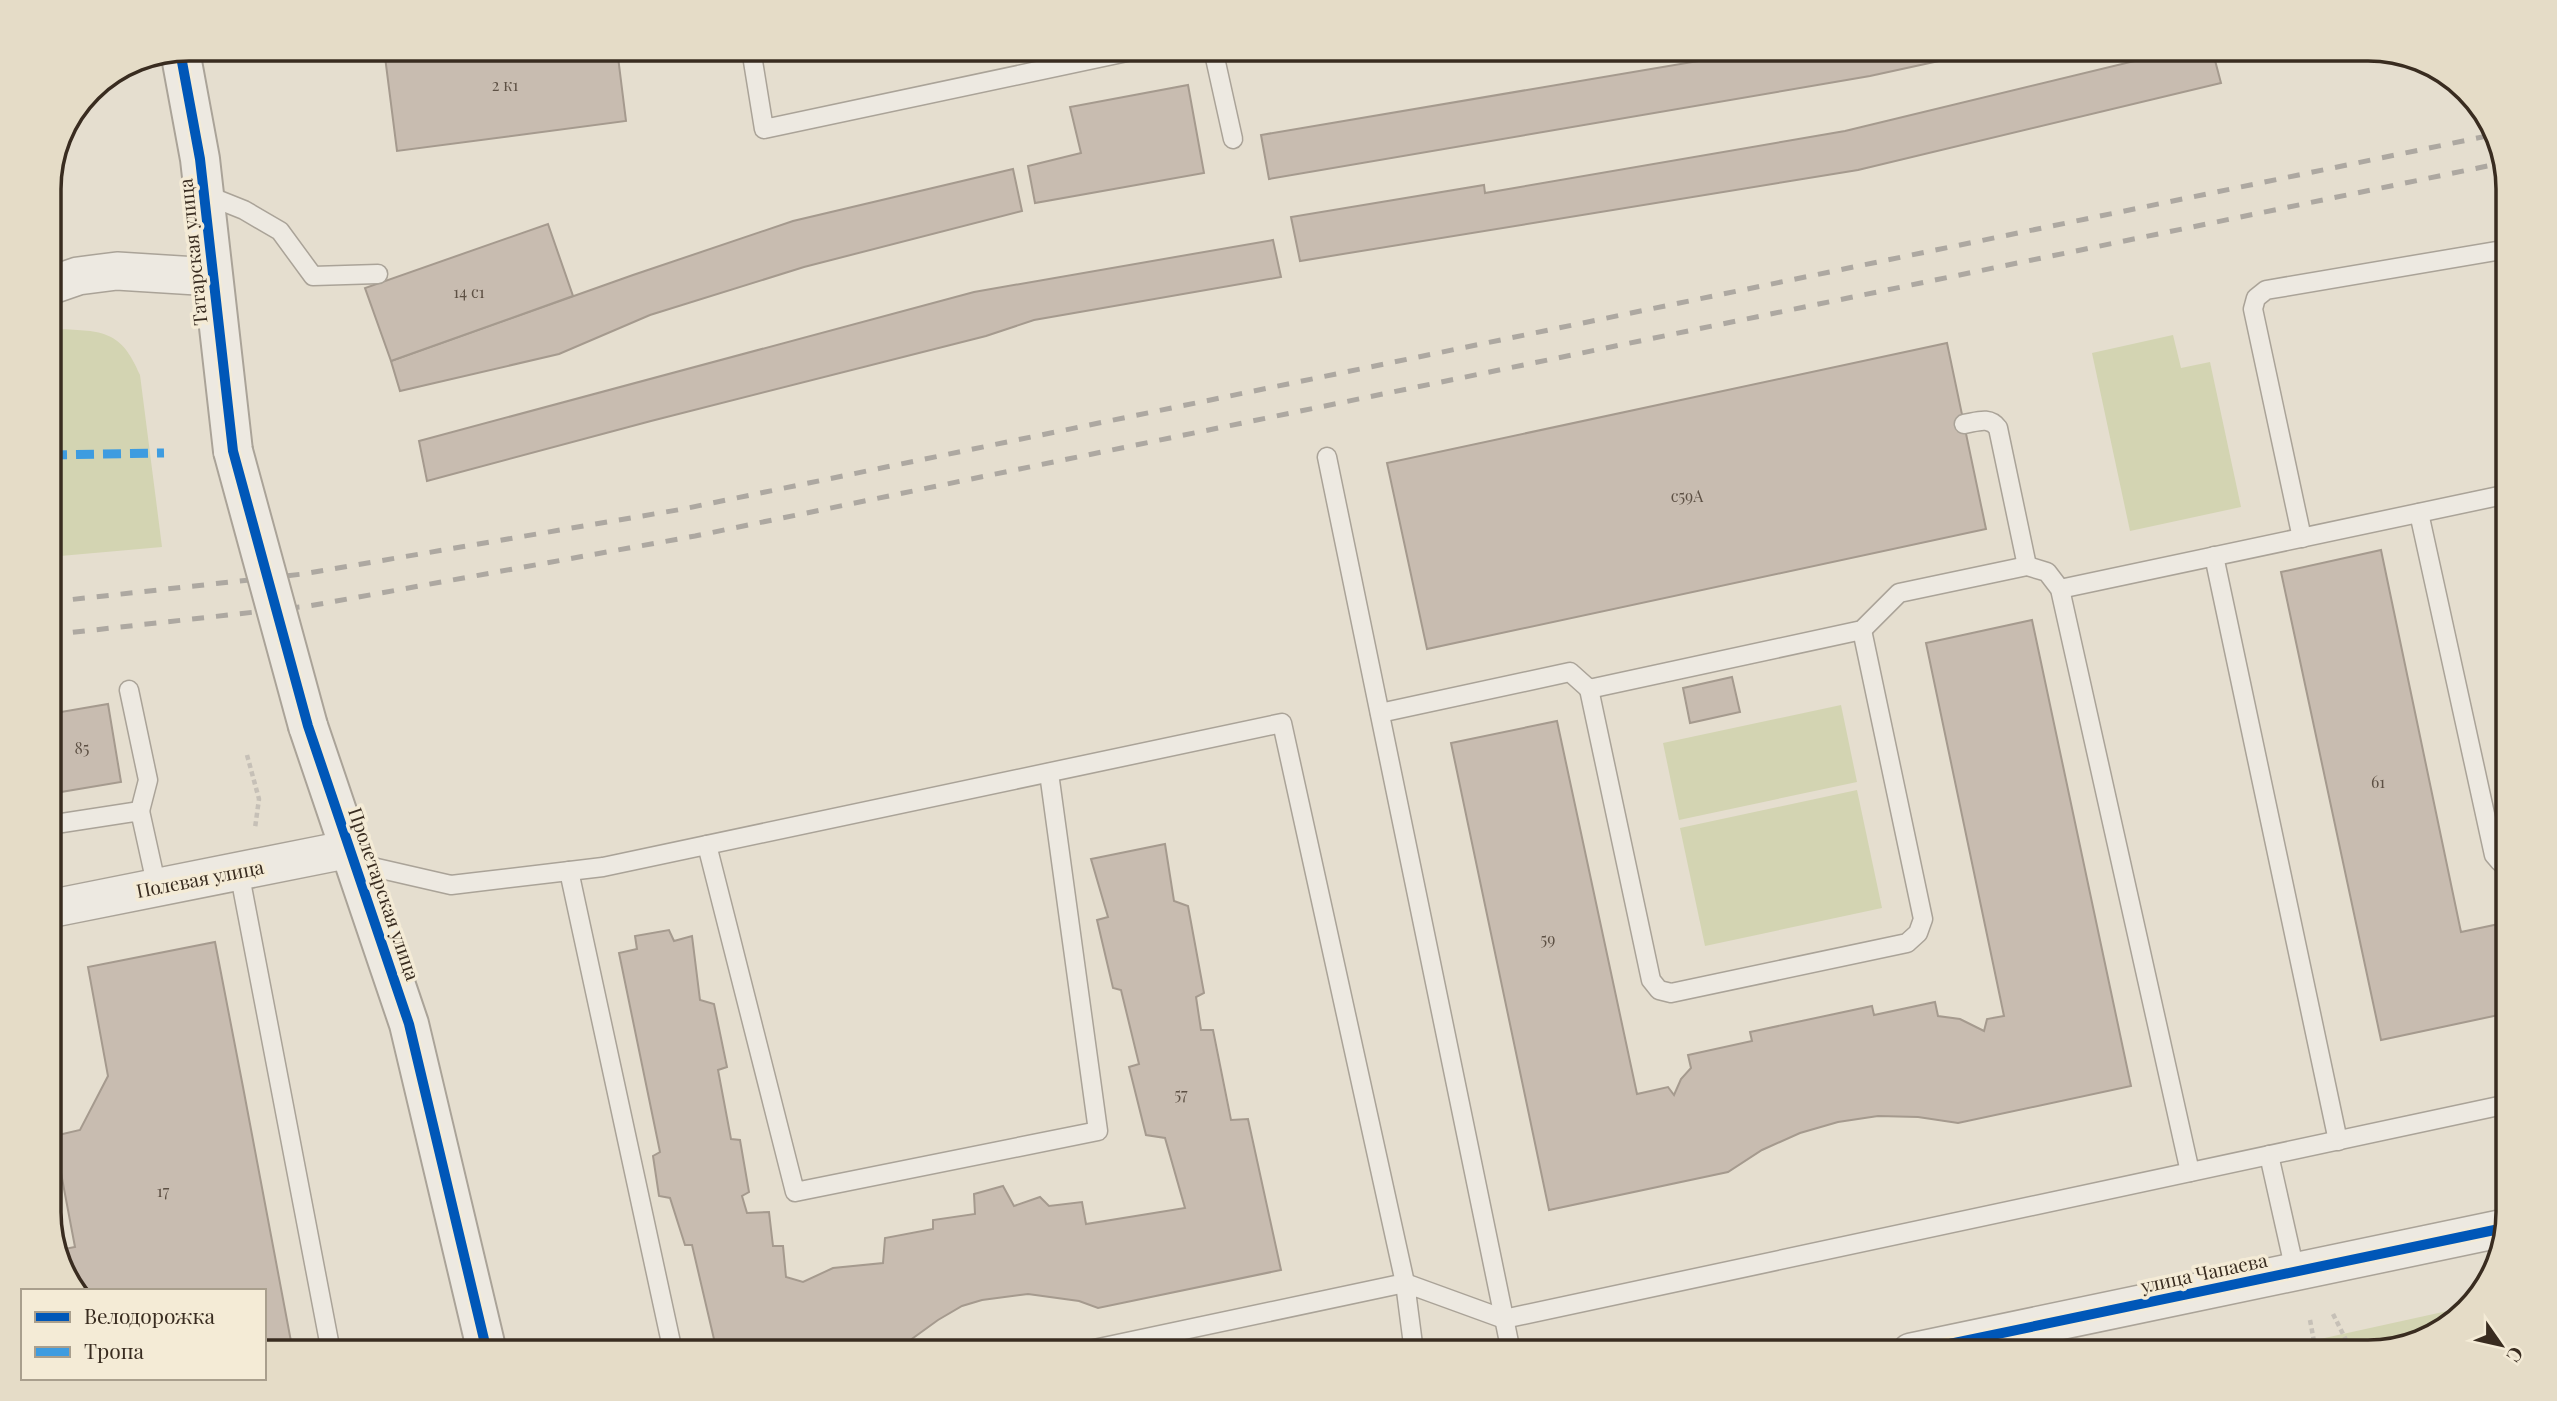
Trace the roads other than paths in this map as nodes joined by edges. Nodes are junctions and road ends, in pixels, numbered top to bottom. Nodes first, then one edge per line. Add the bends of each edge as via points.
1 (182, 62) edge
2 (753, 62) edge
3 (1082, 62) edge
4 (1216, 62) edge
5 (1233, 139) dead end
6 (204, 194) junction
7 (2495, 250) edge
8 (378, 274) dead end
9 (213, 277) junction
10 (62, 282) edge
11 (1964, 424) dead end
12 (233, 451) joint
13 (1327, 457) dead end
14 (2495, 497) edge
15 (2419, 513) junction
16 (2302, 538) junction
17 (2214, 556) junction
18 (2027, 566) junction
19 (2060, 589) junction
20 (1862, 630) junction
21 (1589, 688) junction
22 (129, 690) dead end
23 (1380, 713) junction
24 (1049, 773) junction
25 (140, 811) junction
26 (62, 823) edge
27 (707, 845) junction
28 (352, 856) junction
29 (2496, 857) edge
30 (239, 871) junction
31 (569, 871) junction
32 (157, 888) junction
33 (62, 906) edge
34 (2496, 1107) edge
35 (2338, 1141) junction
36 (2269, 1156) junction
37 (2190, 1172) junction
38 (2495, 1230) edge
39 (2295, 1271) junction
40 (1405, 1283) junction
41 (1504, 1318) junction
42 (329, 1340) edge
43 (484, 1340) edge
44 (670, 1340) edge
45 (1137, 1340) edge
46 (1412, 1340) edge
47 (1509, 1340) edge
48 (1968, 1340) edge

1 - 6 street, Татарская улица
2 - 3 lane via 764,129
4 - 5 lane
6 - 8 lane via 280,231 313,276
6 - 9 street, Татарская улица
7 - 16 lane via 2266,290 2256,298 2253,309
9 - 10 street via 117,271
9 - 12 street, Татарская улица
11 - 18 lane via 1986,420 1998,428
12 - 28 street, Пролетарская улица, bridge via 308,726
13 - 23 lane
14 - 15 lane
15 - 16 lane
15 - 29 lane
16 - 17 lane
17 - 19 lane
17 - 35 lane
18 - 19 lane via 2047,572
18 - 20 lane via 1899,593
19 - 37 lane
20 - 21 lane
20 - 21 lane via 1923,919 1918,933 1907,943 1828,960 1671,993 1659,990 1651,980
21 - 23 lane via 1570,672
22 - 25 lane via 148,780
23 - 41 lane
24 - 27 lane
24 - 27 lane via 1098,1131 1085,1134 795,1192
24 - 40 lane via 1282,723
25 - 26 lane
25 - 32 lane
27 - 31 lane
28 - 30 street, Полевая улица
28 - 31 lane via 451,885
28 - 43 street, Пролетарская улица via 409,1024
30 - 32 street, Полевая улица
30 - 42 lane
31 - 44 lane
32 - 33 street, Полевая улица
34 - 35 lane
35 - 36 lane
36 - 37 lane
36 - 39 lane
37 - 41 lane
38 - 39 street, улица Чапаева
39 - 48 street, улица Чапаева
40 - 41 lane
40 - 45 lane
40 - 46 lane
41 - 47 lane

